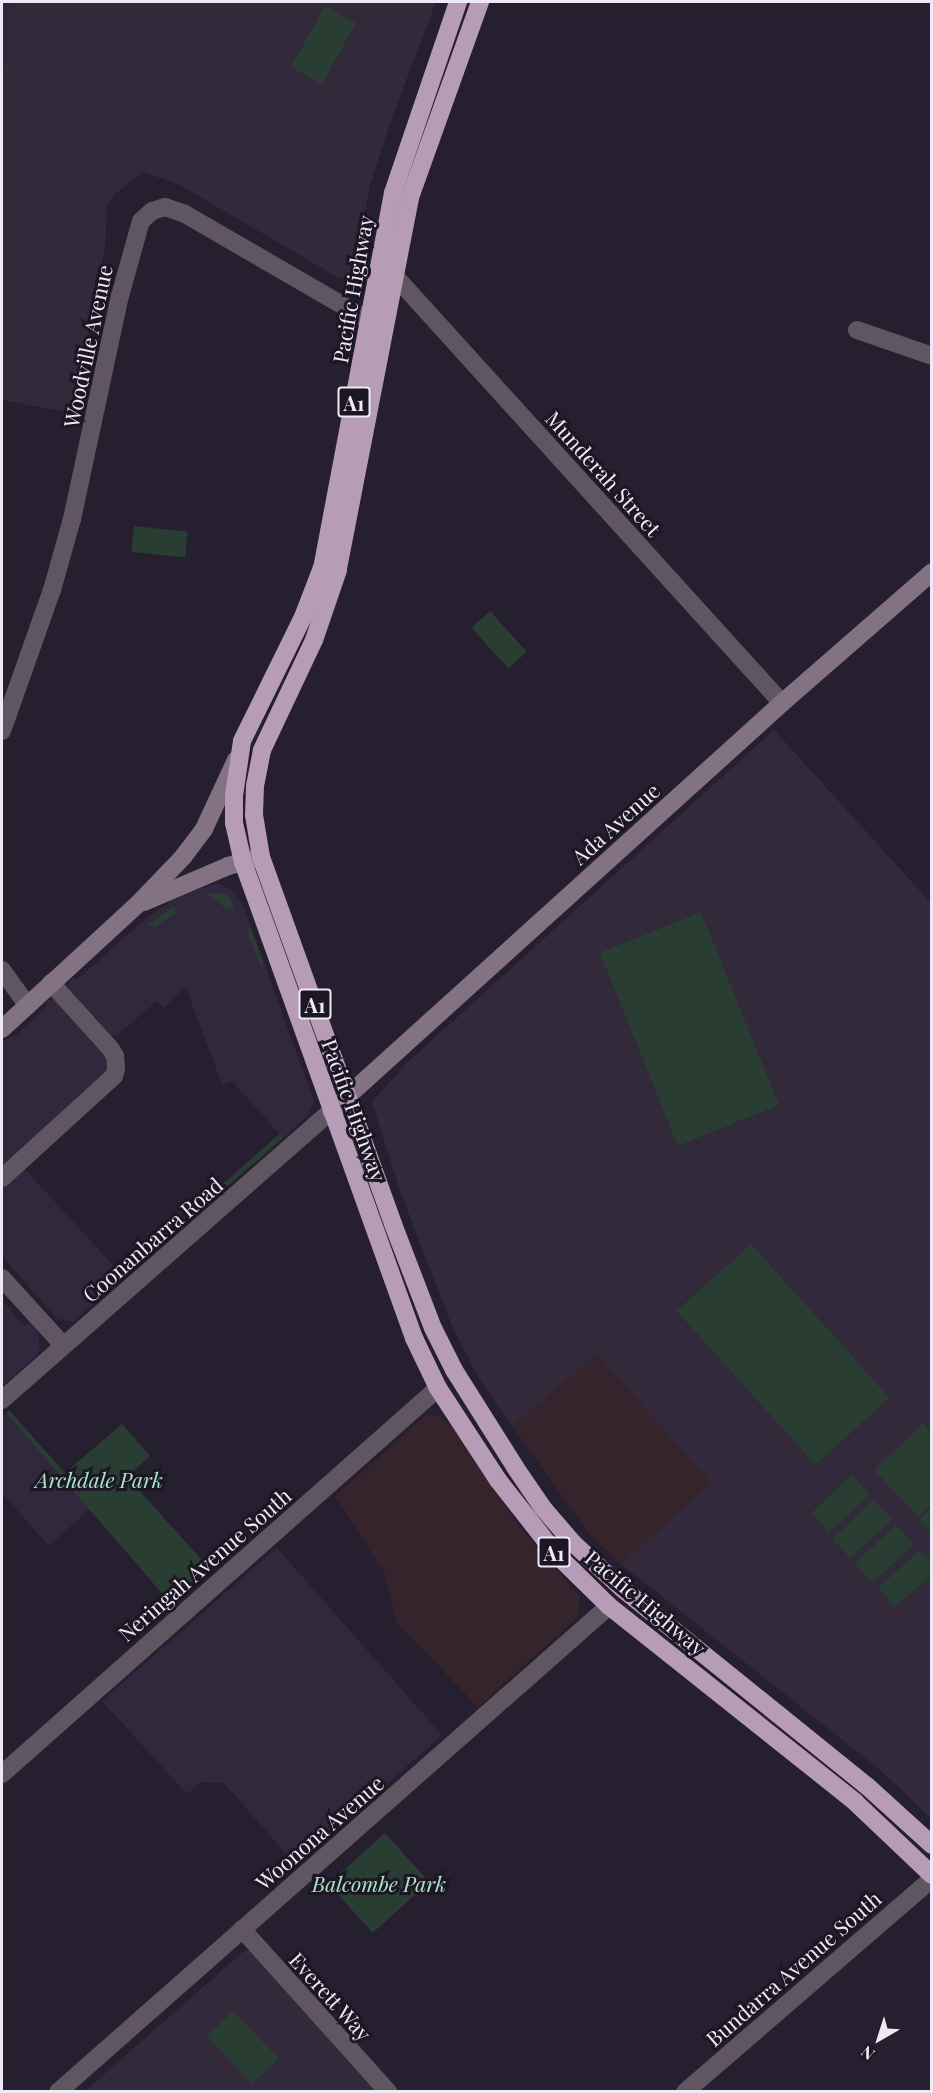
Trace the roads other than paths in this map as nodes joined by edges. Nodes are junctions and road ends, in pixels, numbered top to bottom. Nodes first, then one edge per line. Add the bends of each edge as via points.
1 (458, 2) edge
2 (480, 2) edge
3 (393, 274) junction
4 (368, 320) junction
5 (857, 330) dead end
6 (932, 356) edge
7 (932, 572) edge
8 (782, 703) junction
9 (2, 730) edge
10 (242, 741) junction
11 (261, 857) junction
12 (243, 862) junction
13 (137, 905) junction
14 (2, 970) edge
15 (51, 983) junction
16 (28, 1006) junction
17 (2, 1029) edge
18 (348, 1095) junction
19 (331, 1111) junction
20 (2, 1178) edge
21 (2, 1278) edge
22 (63, 1345) junction
23 (438, 1388) junction
24 (2, 1400) edge
25 (609, 1606) junction
26 (2, 1774) edge
27 (932, 1845) edge
28 (932, 1877) edge
29 (242, 1929) junction
30 (58, 2091) edge
31 (388, 2091) edge
32 (685, 2091) edge

1 - 4 highway, Pacific Highway / A1 via 393,193
2 - 3 highway, Pacific Highway / A1 via 419,167
3 - 8 street, Munderah Street
3 - 11 highway, Pacific Highway / A1 via 338,570 314,640 262,750 254,815
4 - 9 street, Woodville Avenue via 185,214 165,207 152,211 141,221 120,296 72,519 52,591
4 - 10 highway, Pacific Highway / A1 via 323,565 303,617
5 - 6 street
7 - 8 street, Ada Avenue
8 - 18 street, Ada Avenue
10 - 12 highway, Pacific Highway / A1 via 234,823
10 - 13 street via 225,787 199,836
11 - 12 street
11 - 18 highway, Pacific Highway / A1
12 - 13 street
12 - 19 highway, Pacific Highway / A1
13 - 15 street
14 - 16 street
15 - 16 street
15 - 20 street via 110,1048 116,1069 114,1076
16 - 17 street
18 - 19 street, Ada Avenue
18 - 27 highway, Pacific Highway / A1 via 433,1328 485,1421 543,1508 573,1543 624,1590 867,1785
19 - 22 street, Coonanbarra Road
19 - 23 highway, Pacific Highway / A1 via 414,1338
21 - 22 street
22 - 24 street, Coonanbarra Road
23 - 25 highway, Pacific Highway / A1 via 528,1521
23 - 26 street, Neringah Avenue South
25 - 28 highway, Pacific Highway / A1 via 855,1802
25 - 29 street, Woonona Avenue
28 - 32 street, Bundarra Avenue South
29 - 30 street, Woonona Avenue
29 - 31 street, Everett Way

